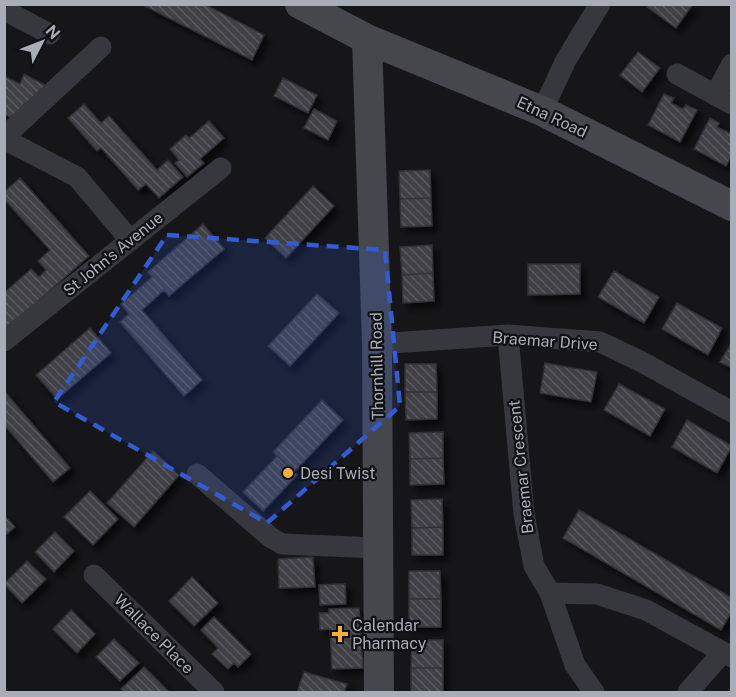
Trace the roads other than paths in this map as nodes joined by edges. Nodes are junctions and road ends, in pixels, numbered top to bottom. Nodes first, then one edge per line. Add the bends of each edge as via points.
1 (300, 4) edge
2 (600, 4) edge
3 (4, 10) edge
4 (50, 34) dead end
5 (367, 39) junction
6 (101, 47) dead end
7 (732, 64) edge
8 (677, 74) dead end
9 (723, 99) edge
10 (542, 111) junction
11 (4, 138) edge
12 (220, 168) dead end
13 (732, 206) edge
14 (130, 240) junction
15 (508, 335) junction
16 (4, 341) edge
17 (377, 344) junction
18 (732, 412) edge
19 (197, 474) dead end
20 (378, 548) junction
21 (94, 575) dead end
22 (550, 593) junction
23 (727, 654) edge
24 (214, 693) edge
25 (379, 693) edge
26 (594, 693) edge
27 (688, 693) edge

1 - 5 street, Etna Road
2 - 10 street via 566,60
3 - 4 street
5 - 10 street, Etna Road
5 - 17 street, Thornhill Road
6 - 11 street
7 - 9 street
8 - 9 street
10 - 13 street, Etna Road
11 - 14 street via 77,177
12 - 14 street, St John's Avenue
14 - 16 street, St John's Avenue
15 - 17 street, Braemar Drive
15 - 18 street, Braemar Drive via 600,342
15 - 22 street, Braemar Crescent via 524,514 534,566
17 - 20 street, Thornhill Road
19 - 20 street via 282,544
20 - 25 street, Thornhill Road
21 - 24 street, Wallace Place
22 - 23 street via 597,594 646,610
22 - 26 street, Braemar Crescent via 575,665
23 - 27 street

